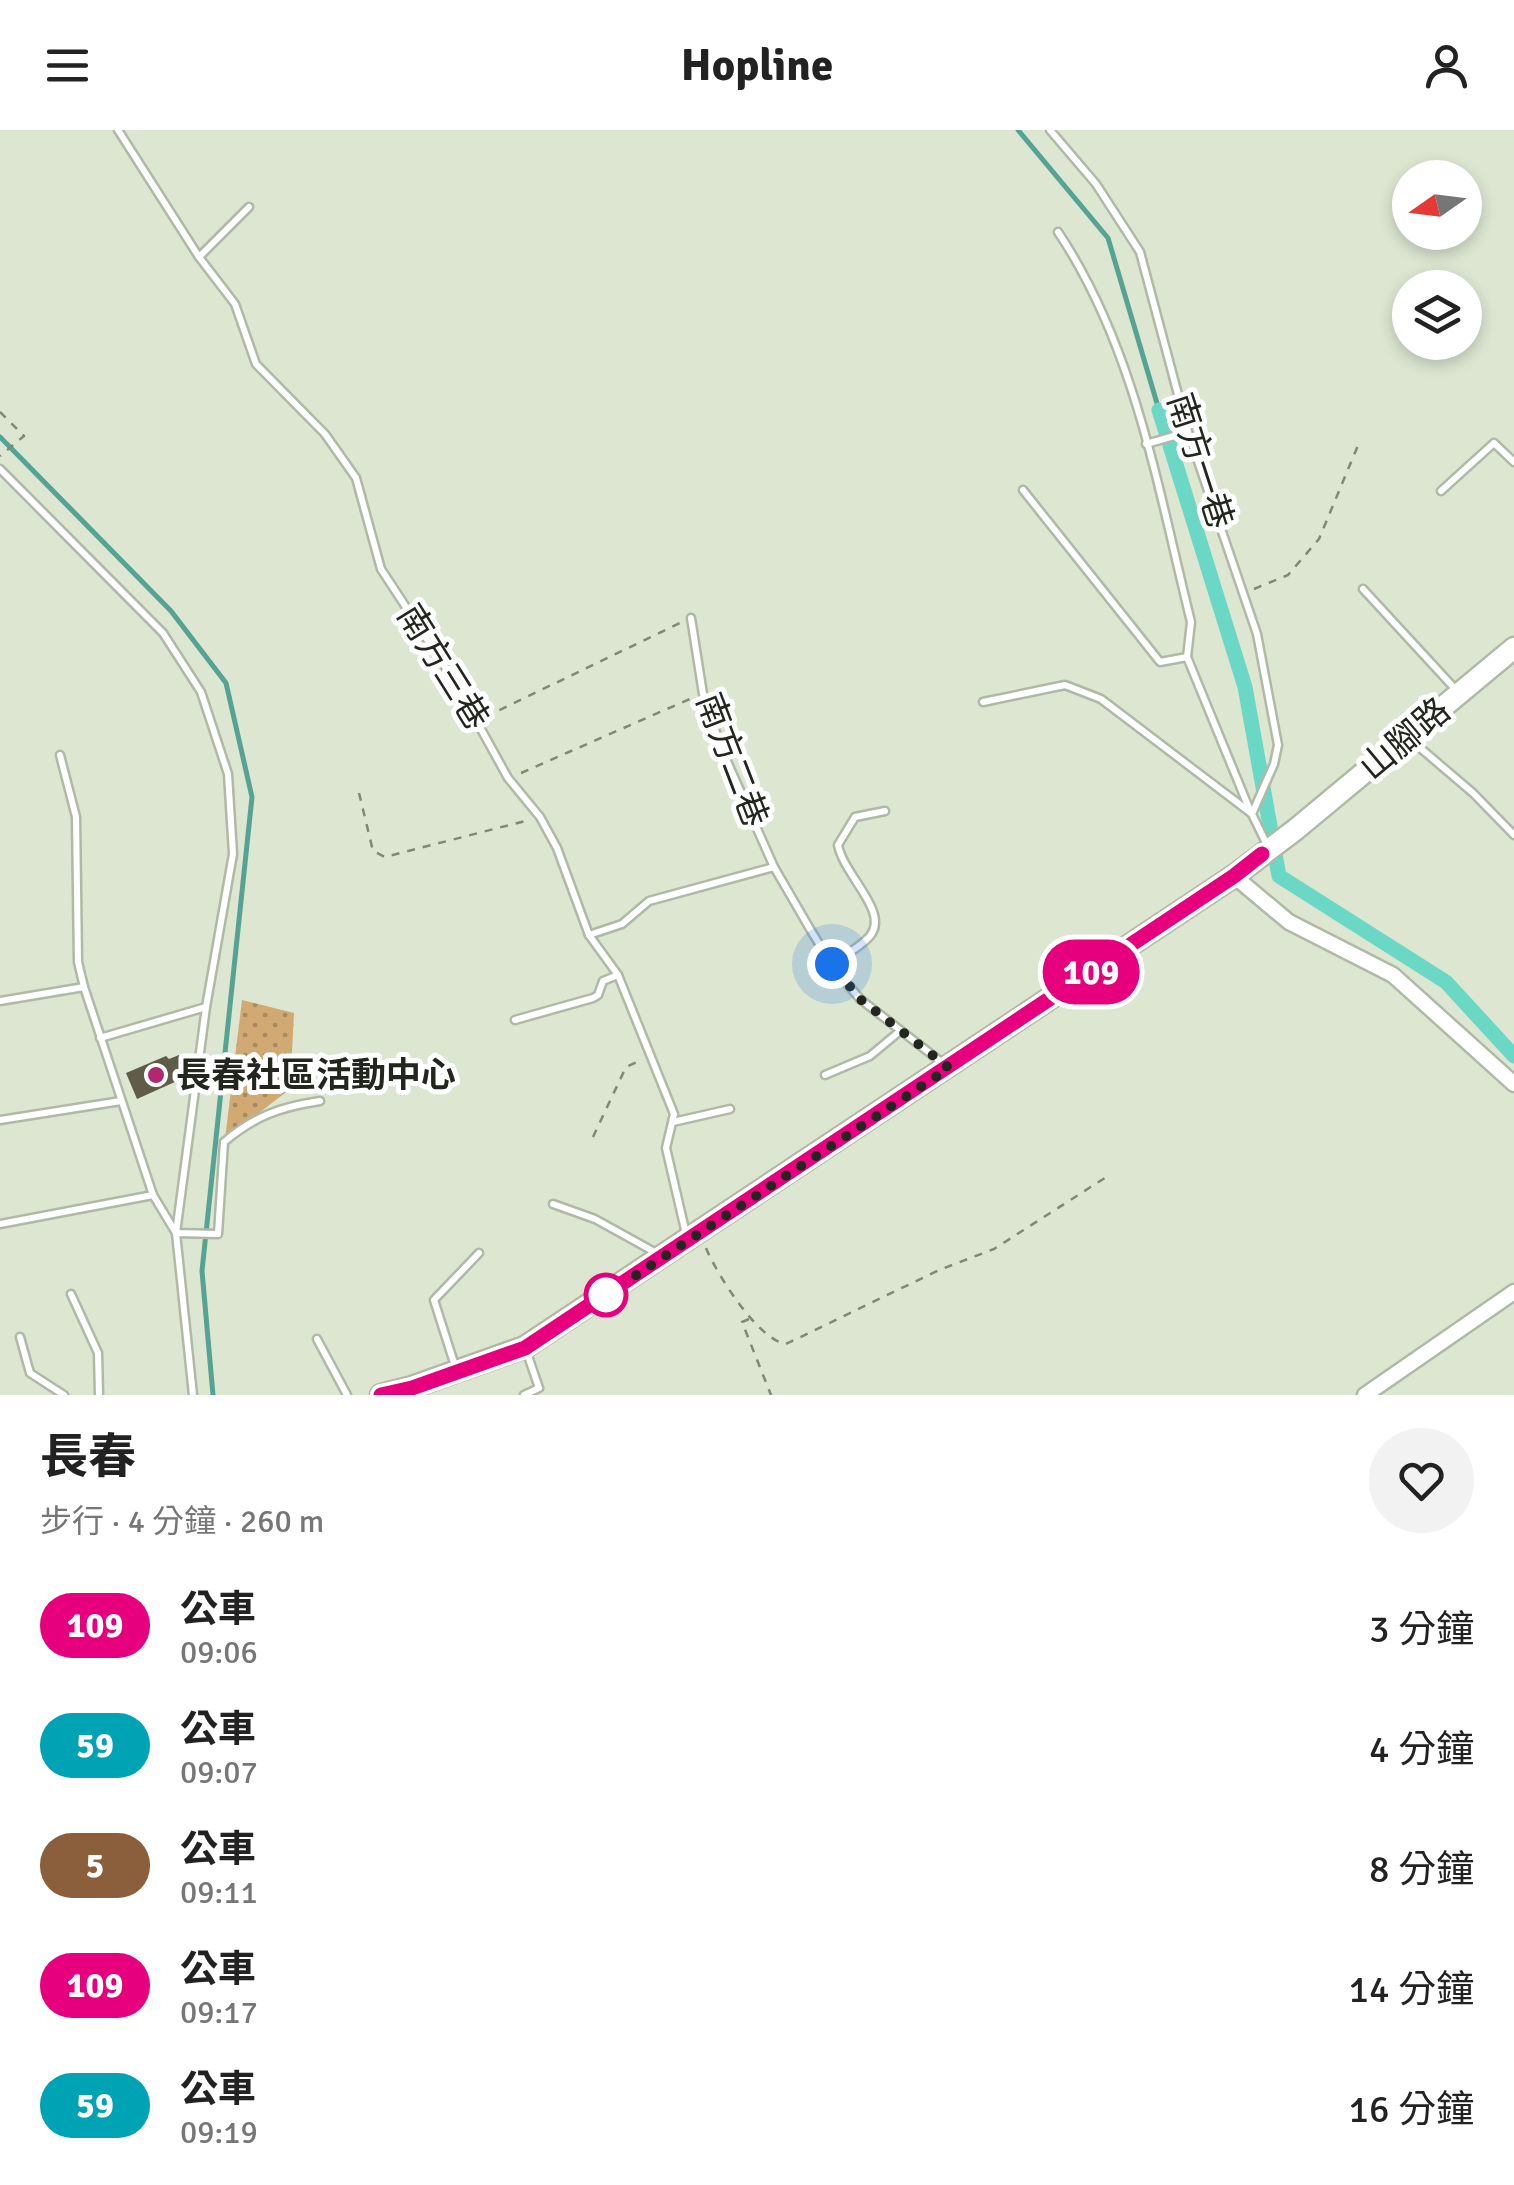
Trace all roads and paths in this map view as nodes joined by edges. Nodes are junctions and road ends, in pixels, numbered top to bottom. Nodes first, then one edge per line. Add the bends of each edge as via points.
1 (118, 130) edge
2 (1050, 130) edge
3 (249, 206) dead end
4 (1058, 232) dead end
5 (199, 257) junction
6 (0, 412) edge
7 (1188, 432) junction
8 (1359, 443) dead end
9 (1146, 444) junction
10 (0, 456) edge
11 (1514, 462) edge
12 (0, 469) edge
13 (1023, 490) dead end
14 (1441, 491) dead end
15 (1363, 589) dead end
16 (1243, 593) junction
17 (690, 618) joint
18 (1187, 657) junction
19 (1511, 657) edge
20 (703, 694) junction
21 (1460, 694) junction
22 (983, 702) dead end
23 (477, 721) junction
24 (1408, 737) junction
25 (60, 754) dead end
26 (508, 778) junction
27 (359, 792) dead end
28 (885, 811) dead end
29 (1252, 814) junction
30 (540, 817) junction
31 (1514, 835) edge
32 (1266, 851) junction
33 (774, 866) junction
34 (1234, 876) junction
35 (589, 935) junction
36 (832, 964) junction
37 (618, 975) junction
38 (84, 986) junction
39 (0, 1001) edge
40 (206, 1006) junction
41 (515, 1020) dead end
42 (900, 1031) junction
43 (100, 1038) junction
44 (652, 1056) junction
45 (949, 1068) junction
46 (826, 1075) dead end
47 (1514, 1084) edge
48 (121, 1101) junction
49 (320, 1101) dead end
50 (730, 1109) dead end
51 (0, 1120) edge
52 (672, 1122) junction
53 (592, 1137) dead end
54 (1111, 1174) dead end
55 (153, 1196) junction
56 (553, 1204) dead end
57 (0, 1224) edge
58 (176, 1234) junction
59 (694, 1236) junction
60 (479, 1254) dead end
61 (664, 1257) junction
62 (1514, 1292) edge
63 (71, 1294) dead end
64 (751, 1318) junction
65 (20, 1337) dead end
66 (317, 1340) dead end
67 (525, 1348) junction
68 (457, 1372) junction
69 (408, 1391) edge
70 (64, 1395) edge
71 (98, 1395) edge
72 (193, 1395) edge
73 (346, 1395) edge
74 (381, 1395) edge
75 (524, 1395) edge
76 (770, 1395) edge
77 (1365, 1395) edge

1 - 5 lane, 南方三巷
2 - 7 lane, 南方一巷 via 1140,252
3 - 5 lane
4 - 9 lane, 南方一巷 via 1098,302
5 - 23 lane, 南方三巷 via 235,304 256,364 325,434 356,478 381,568
6 - 10 path via 24,436
7 - 9 lane
7 - 16 lane, 南方一巷
8 - 16 path via 1319,539 1281,580
9 - 18 lane, 南方一巷 via 1191,622
11 - 14 lane via 1494,443
12 - 40 lane via 163,633 202,692 228,774 232,854
13 - 18 lane via 1160,662
15 - 21 lane
16 - 29 lane, 南方一巷 via 1278,745
17 - 20 lane, 南方二巷
17 - 23 path
18 - 29 lane, 南方一巷
19 - 21 main road, 山腳路
20 - 26 path
20 - 33 lane, 南方二巷
21 - 24 main road, 山腳路
22 - 29 lane via 1065,685 1102,699
23 - 26 lane, 南方三巷
24 - 31 lane
24 - 32 main road, 山腳路
25 - 38 lane via 76,818
26 - 30 lane, 南方三巷
27 - 30 path via 373,851 384,857
28 - 36 lane via 855,817 838,845 876,921 872,934
29 - 32 lane, 南方一巷
30 - 35 lane, 南方三巷
32 - 34 main road, 山腳路
33 - 35 lane via 649,900 622,924
33 - 36 lane, 南方二巷
34 - 45 main road, 山腳路
34 - 47 street via 1290,922 1393,975
35 - 37 lane, 南方三巷
36 - 42 lane, 南方二巷 via 860,999
37 - 41 lane via 603,981 593,998
37 - 44 lane, 南方三巷
38 - 39 lane
38 - 43 lane
40 - 43 lane
40 - 58 lane
42 - 45 lane, 南方二巷
42 - 46 lane via 870,1056
43 - 48 lane
44 - 52 lane, 南方三巷
44 - 53 path via 626,1067
45 - 59 main road, 山腳路
48 - 51 lane
48 - 55 lane
49 - 58 lane via 249,1121 224,1142 218,1234
50 - 52 lane
52 - 59 lane, 南方三巷 via 666,1148
54 - 64 path via 994,1249 786,1344 776,1343
55 - 57 lane
55 - 58 lane
56 - 61 lane
58 - 72 lane
59 - 61 main road, 山腳路
59 - 64 path
60 - 68 lane via 434,1300
61 - 67 main road, 山腳路
62 - 77 street
63 - 71 lane via 98,1354
64 - 76 path via 742,1322
65 - 70 lane via 30,1373
66 - 73 lane
67 - 68 main road, 山腳路
67 - 75 lane via 539,1388
68 - 69 main road, 山腳路
69 - 74 main road, 山腳路

